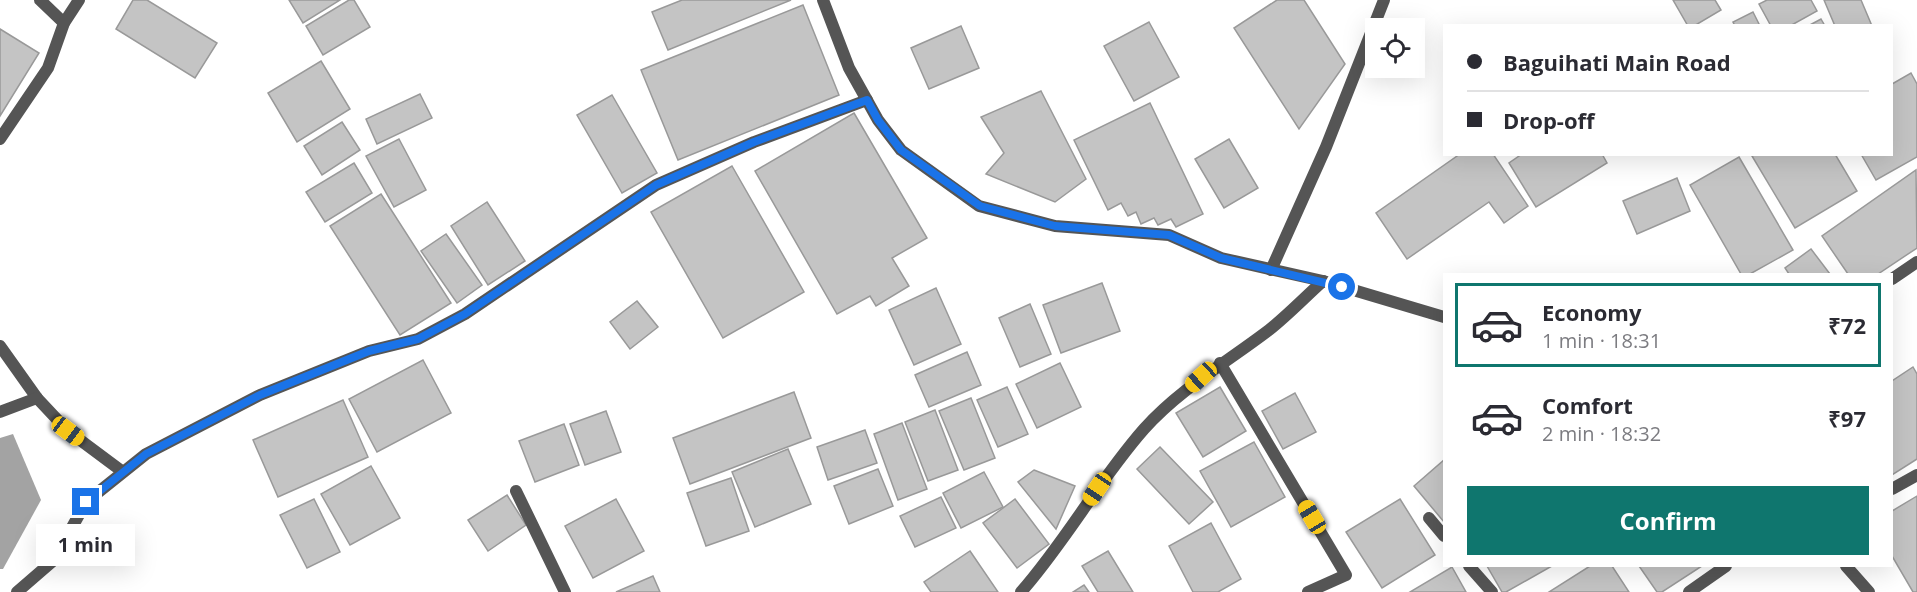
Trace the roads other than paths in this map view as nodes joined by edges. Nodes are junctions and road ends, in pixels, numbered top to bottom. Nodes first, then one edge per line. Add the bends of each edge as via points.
1 (40, 0) edge
2 (79, 0) edge
3 (823, 0) edge
4 (1384, 0) edge
5 (64, 23) junction
6 (867, 100) junction
7 (0, 139) edge
8 (1917, 262) edge
9 (1271, 270) junction
10 (1893, 278) edge
11 (1323, 281) junction
12 (1443, 317) edge
13 (0, 346) edge
14 (1220, 363) junction
15 (37, 398) junction
16 (0, 412) edge
17 (123, 472) junction
18 (1917, 475) edge
19 (1893, 488) edge
20 (516, 491) dead end
21 (1429, 518) dead end
22 (1443, 535) edge
23 (1470, 567) edge
24 (1725, 567) edge
25 (1847, 567) edge
26 (17, 592) edge
27 (565, 592) edge
28 (1021, 592) edge
29 (1308, 592) edge
30 (1492, 592) edge
31 (1689, 592) edge
32 (1869, 592) edge

1 - 5 street
2 - 5 street
3 - 6 street via 849,68
4 - 9 street via 1326,147
5 - 7 street via 48,68
6 - 9 street via 901,150 980,206 1055,226 1169,235 1221,258
6 - 17 street via 754,142 656,185 474,308 428,334 369,351 260,395 146,454
8 - 10 street
9 - 11 street
11 - 12 street
11 - 14 street via 1269,329
13 - 15 street
14 - 28 street via 1145,428
14 - 29 street via 1346,575
15 - 16 street
15 - 17 street via 68,431
17 - 26 street via 86,502 54,560
18 - 19 street
20 - 27 street
21 - 22 street
23 - 30 street
24 - 31 street
25 - 32 street

